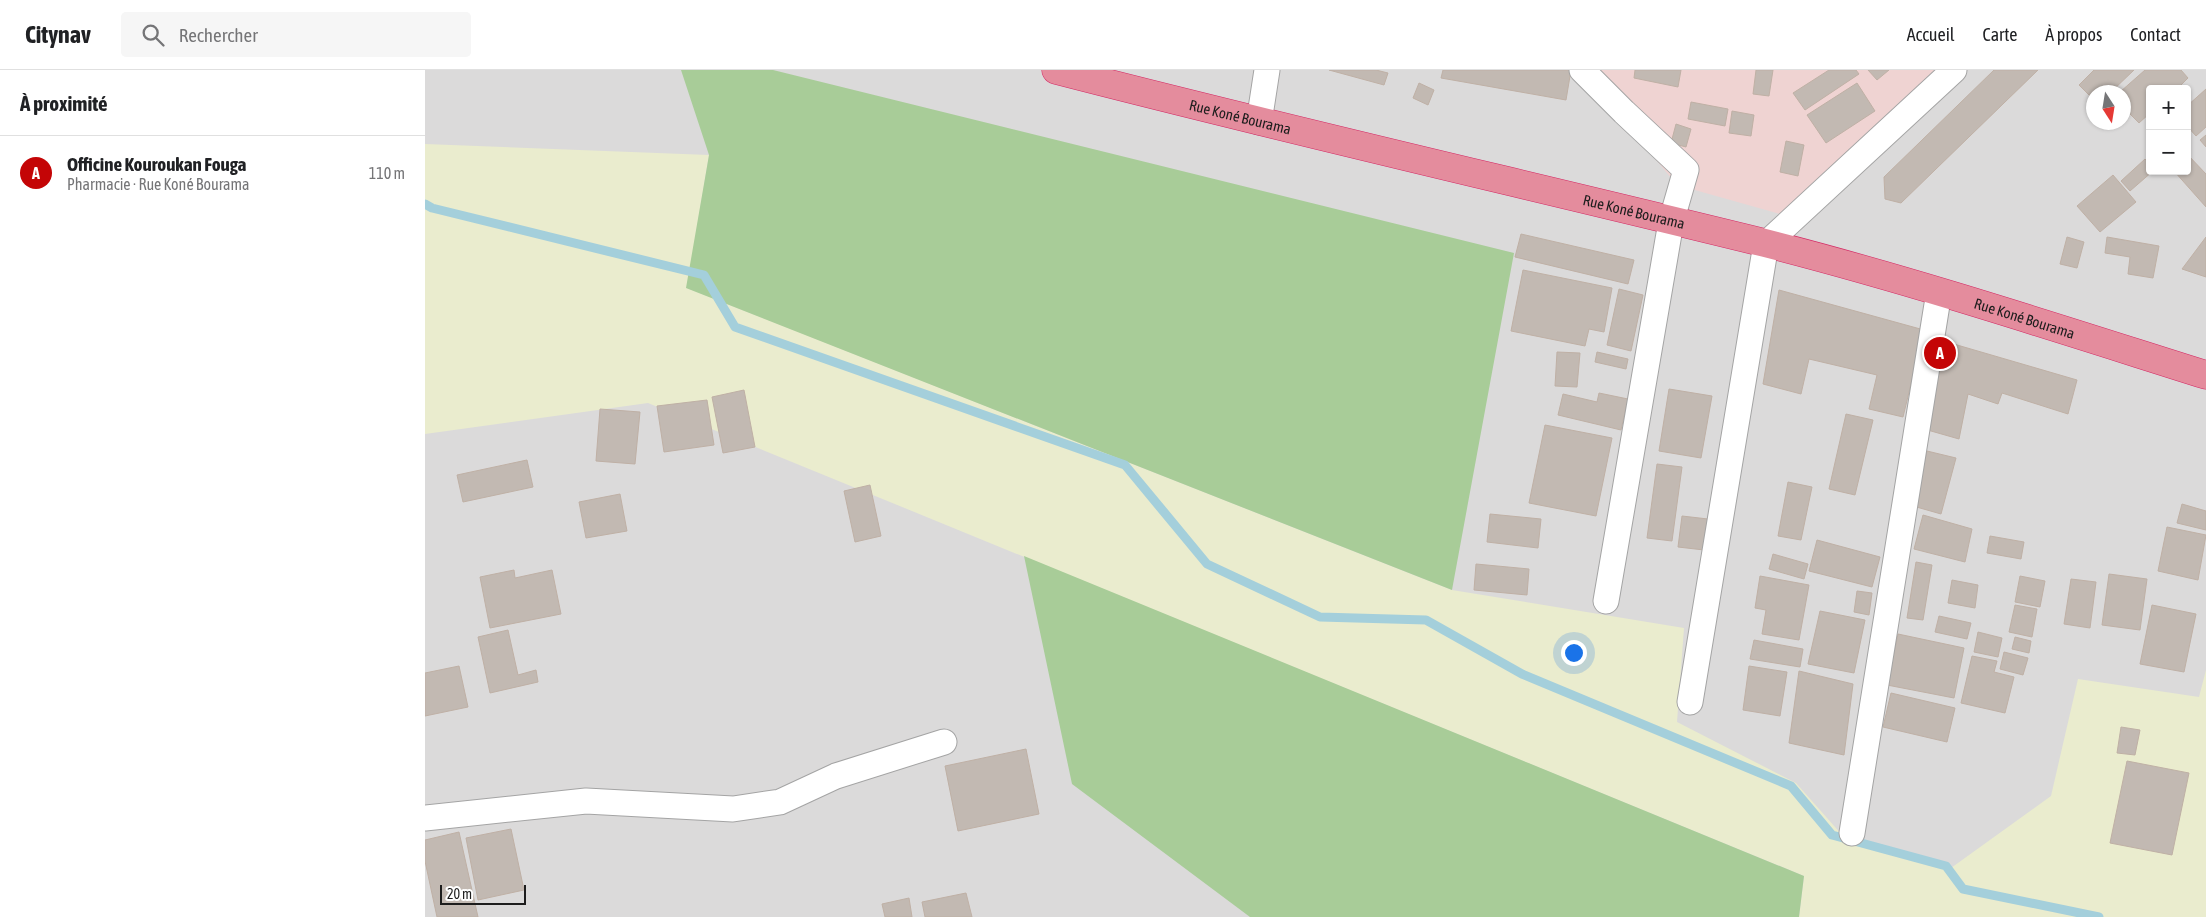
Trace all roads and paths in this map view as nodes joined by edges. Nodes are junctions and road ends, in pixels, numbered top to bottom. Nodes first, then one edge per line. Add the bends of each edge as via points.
1 (1056, 70) edge
2 (1267, 70) edge
3 (1582, 70) edge
4 (1954, 70) edge
5 (1259, 122) junction
6 (1671, 222) junction
7 (1766, 244) junction
8 (1939, 292) junction
9 (2206, 375) edge
10 (1605, 601) dead end
11 (1690, 702) dead end
12 (944, 742) dead end
13 (425, 818) edge
14 (1852, 833) dead end

1 - 5 highway, Rue Koné Bourama
2 - 5 street
3 - 6 street via 1686,170
4 - 7 street
5 - 6 highway, Rue Koné Bourama
6 - 7 highway, Rue Koné Bourama
6 - 10 street
7 - 8 highway, Rue Koné Bourama
7 - 11 street
8 - 9 highway, Rue Koné Bourama
8 - 14 street
12 - 13 street via 836,776 781,802 733,809 586,801

